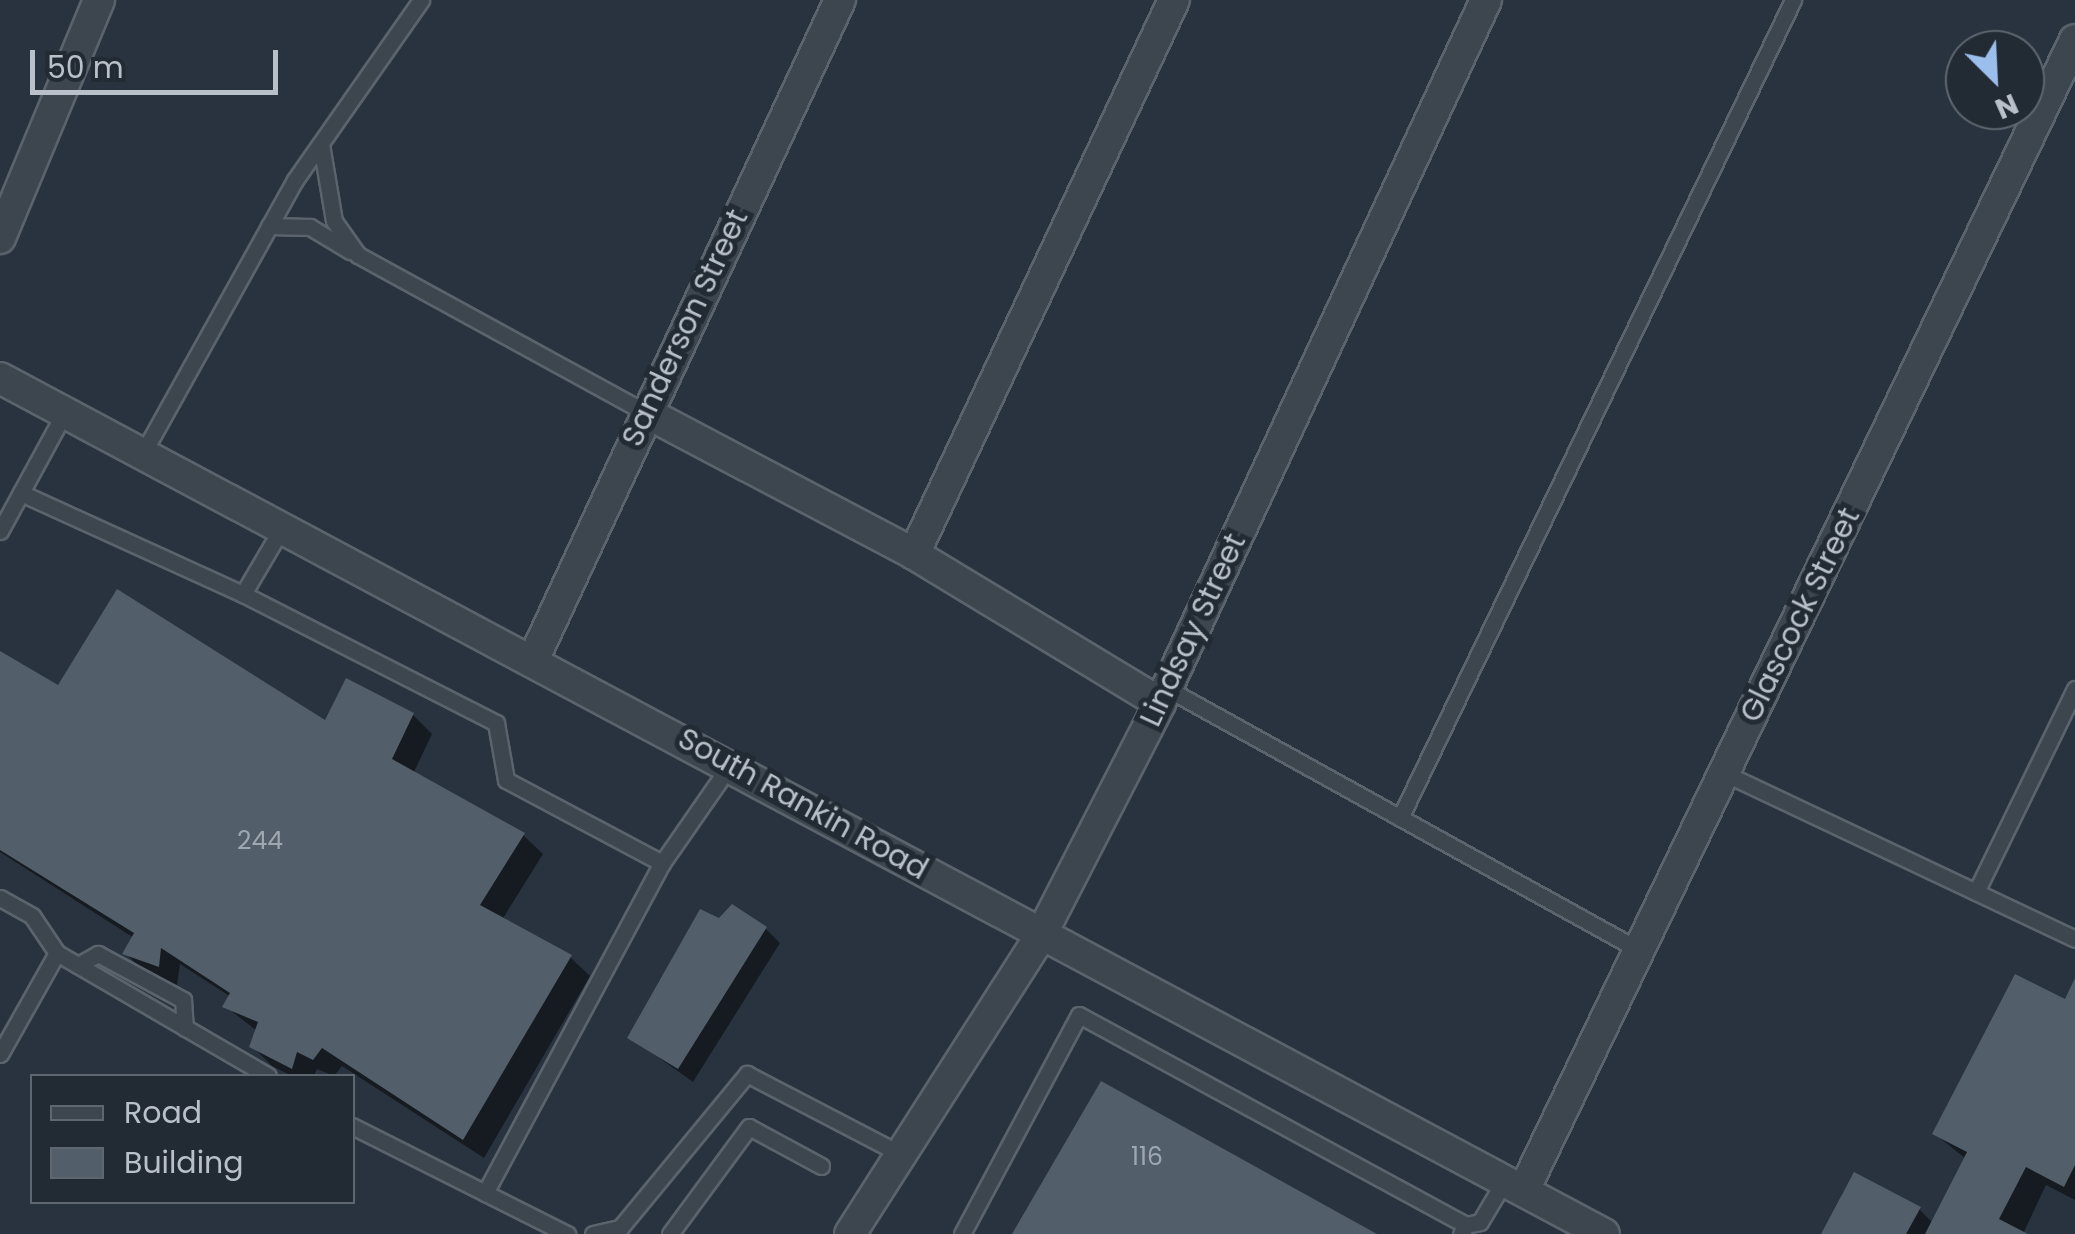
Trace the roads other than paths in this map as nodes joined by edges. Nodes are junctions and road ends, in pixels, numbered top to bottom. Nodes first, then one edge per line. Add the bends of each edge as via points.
1 (99, 0) edge
2 (422, 0) edge
3 (840, 0) edge
4 (1174, 0) edge
5 (1486, 0) edge
6 (1793, 0) edge
7 (2075, 40) edge
8 (321, 144) junction
9 (269, 226) junction
10 (0, 238) edge
11 (358, 255) junction
12 (0, 378) edge
13 (65, 412) junction
14 (645, 412) junction
15 (143, 453) junction
16 (21, 494) junction
17 (283, 526) junction
18 (0, 530) edge
19 (914, 554) junction
20 (244, 594) junction
21 (534, 658) junction
22 (2075, 689) edge
23 (1163, 696) junction
24 (730, 765) junction
25 (1724, 773) junction
26 (1400, 818) junction
27 (662, 863) junction
28 (1976, 892) junction
29 (0, 898) edge
30 (1041, 934) junction
31 (2075, 939) edge
32 (1640, 950) junction
33 (57, 953) junction
34 (78, 965) junction
35 (7, 1026) edge
36 (185, 1028) junction
37 (0, 1054) edge
38 (265, 1074) edge
39 (355, 1128) edge
40 (901, 1154) junction
41 (821, 1166) dead end
42 (1515, 1185) junction
43 (485, 1194) junction
44 (1464, 1230) edge
45 (567, 1234) edge
46 (593, 1234) edge
47 (670, 1234) edge
48 (850, 1234) edge
49 (962, 1234) edge
50 (1604, 1234) edge

1 - 10 street
2 - 8 lane
3 - 14 street, Sanderson Street
4 - 19 street
5 - 23 street, Lindsay Street
6 - 26 lane
7 - 25 street, Glascock Street
8 - 9 lane
8 - 11 lane via 334,221
9 - 11 lane via 310,227
9 - 15 lane
11 - 14 lane
12 - 13 street, South Rankin Road
13 - 15 street, South Rankin Road
13 - 16 lane
14 - 19 street
14 - 21 street, Sanderson Street
15 - 17 street, South Rankin Road
16 - 18 lane
16 - 20 lane
17 - 20 lane
17 - 21 street, South Rankin Road
19 - 23 street
20 - 27 lane via 496,723 506,780
21 - 24 street, South Rankin Road
22 - 28 lane
23 - 26 lane
23 - 30 street, Lindsay Street
24 - 27 lane
24 - 30 street, South Rankin Road
25 - 28 lane
25 - 32 street, Glascock Street
26 - 32 lane
27 - 43 lane
28 - 31 lane
29 - 33 lane via 32,916
30 - 40 street, Lindsay Street
30 - 42 street, South Rankin Road
32 - 42 street, Glascock Street
33 - 34 lane
33 - 35 lane
34 - 36 lane
34 - 36 lane via 98,954 183,1000
35 - 37 lane
36 - 38 lane
39 - 43 lane
40 - 46 lane via 747,1074 620,1228
40 - 48 street, Lindsay Street
41 - 47 lane via 750,1127
42 - 44 lane
42 - 50 street, South Rankin Road
43 - 45 lane
44 - 49 lane via 1079,1014

